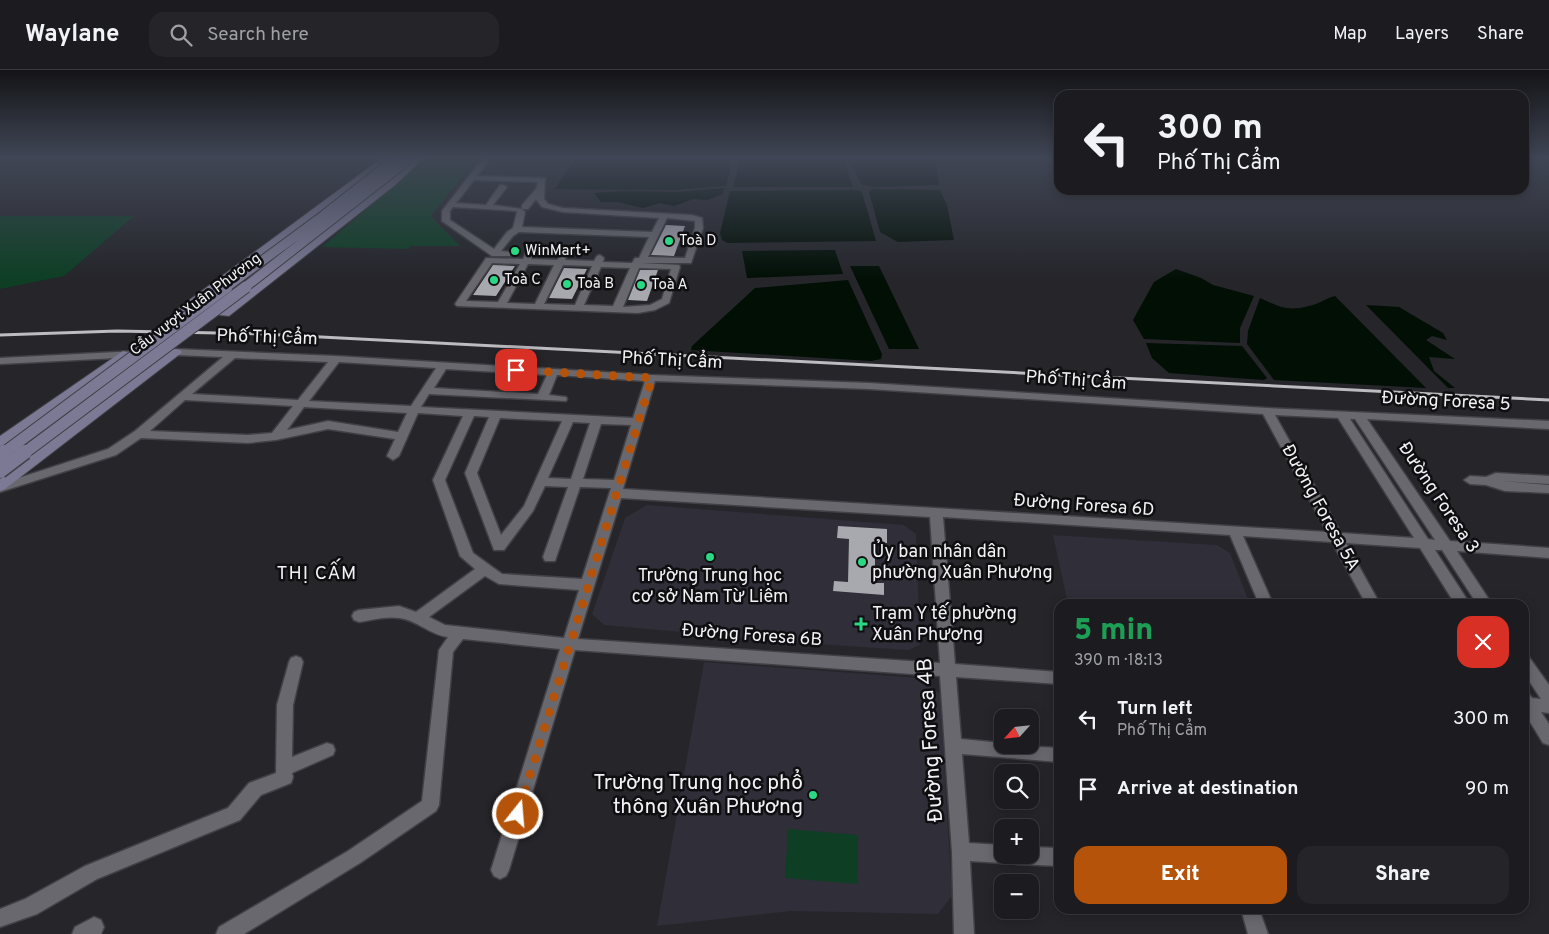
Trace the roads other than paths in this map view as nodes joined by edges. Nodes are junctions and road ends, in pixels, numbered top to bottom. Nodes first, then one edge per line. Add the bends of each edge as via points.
1 (337, 198) edge
2 (343, 198) edge
3 (359, 198) edge
4 (372, 198) edge
5 (456, 198) edge
6 (494, 198) edge
7 (532, 198) edge
8 (541, 198) edge
9 (543, 204) junction
10 (451, 205) junction
11 (488, 207) junction
12 (522, 209) junction
13 (664, 216) junction
14 (517, 230) junction
15 (653, 235) junction
16 (495, 254) junction
17 (527, 258) junction
18 (561, 260) junction
19 (598, 261) junction
20 (639, 262) junction
21 (501, 306) junction
22 (538, 307) junction
23 (578, 308) junction
24 (617, 309) junction
25 (176, 352) junction
26 (123, 354) junction
27 (233, 354) junction
28 (336, 359) junction
29 (0, 361) edge
30 (443, 366) junction
31 (552, 372) junction
32 (652, 378) junction
33 (426, 391) junction
34 (182, 397) junction
35 (542, 398) junction
36 (562, 399) dead end
37 (303, 403) junction
38 (415, 408) junction
39 (1267, 411) junction
40 (470, 412) junction
41 (496, 413) junction
42 (1342, 414) junction
43 (1358, 415) junction
44 (569, 418) junction
45 (597, 420) junction
46 (638, 422) junction
47 (1549, 424) edge
48 (139, 434) junction
49 (276, 436) junction
50 (403, 436) junction
51 (0, 442) edge
52 (0, 455) edge
53 (393, 456) dead end
54 (0, 471) edge
55 (1470, 480) dead end
56 (1549, 480) edge
57 (1488, 481) junction
58 (540, 482) junction
59 (576, 482) junction
60 (0, 487) edge
61 (617, 489) junction
62 (1549, 490) edge
63 (936, 514) junction
64 (1235, 532) junction
65 (1337, 538) junction
66 (1426, 546) junction
67 (1448, 546) junction
68 (1549, 553) edge
69 (550, 557) dead end
70 (485, 569) junction
71 (588, 585) junction
72 (1264, 599) edge
73 (1370, 599) edge
74 (1460, 599) edge
75 (1482, 599) edge
76 (359, 616) dead end
77 (418, 618) junction
78 (451, 632) junction
79 (570, 644) junction
80 (296, 662) dead end
81 (1529, 668) edge
82 (948, 670) junction
83 (1054, 678) edge
84 (1549, 698) edge
85 (1529, 703) edge
86 (1549, 706) edge
87 (1529, 708) edge
88 (1549, 738) edge
89 (953, 746) junction
90 (327, 750) dead end
91 (1054, 755) edge
92 (283, 770) junction
93 (961, 852) junction
94 (994, 854) edge
95 (1039, 856) edge
96 (1054, 857) edge
97 (500, 870) dead end
98 (1252, 914) edge
99 (0, 918) edge
100 (226, 934) edge
101 (964, 934) edge
102 (1258, 934) edge

1 - 4 main road via 184,309 224,314
2 - 52 main road, Cầu vượt Xuân Phương, bridge
3 - 54 main road, Cầu vượt Xuân Phương, bridge
5 - 10 street
6 - 11 street
7 - 12 street
8 - 9 street
9 - 12 street
9 - 13 street via 563,210
10 - 11 street
10 - 16 street via 446,211 446,222
11 - 12 street
12 - 14 street
13 - 15 street
13 - 20 street via 699,220 688,261
14 - 15 street
14 - 16 street
15 - 20 street
16 - 17 street
17 - 18 street
17 - 21 street
17 - 21 street via 489,260 460,304
18 - 19 street
18 - 22 street
19 - 20 street
19 - 23 street
20 - 24 street
20 - 24 street via 676,267 666,301 652,308
21 - 22 street
22 - 23 street
23 - 24 street
25 - 26 street, Phố Thị Cẩm
25 - 27 street, Phố Thị Cẩm
25 - 60 main road
26 - 29 street, Phố Thị Cẩm
26 - 51 main road
27 - 28 street, Phố Thị Cẩm
27 - 34 street
28 - 30 street, Phố Thị Cẩm
28 - 37 street
30 - 31 street, Phố Thị Cẩm
30 - 33 street
31 - 32 street, Phố Thị Cẩm
31 - 35 street
32 - 39 street, Phố Thị Cẩm via 869,386
32 - 46 street
33 - 35 street
33 - 38 street
34 - 37 street
34 - 48 street
35 - 36 street
37 - 38 street
37 - 49 street
38 - 40 street
38 - 50 street
39 - 42 street, Phố Thị Cẩm
39 - 65 street, Đường Foresa 5A
40 - 41 street
40 - 70 street via 439,480 467,556
41 - 44 street
41 - 58 street via 471,473 499,548 528,508
42 - 43 street, Đường Foresa 5
42 - 66 street, Đường Foresa 3
43 - 47 street, Đường Foresa 5
43 - 67 street, Đường Foresa 3
44 - 45 street
44 - 58 street
45 - 46 street
45 - 59 street
46 - 61 street
48 - 49 street via 248,439
48 - 60 street via 112,452
49 - 50 street via 328,425
50 - 53 street
55 - 57 street
56 - 57 street via 1496,477
57 - 62 street via 1505,487
58 - 59 street, Đường Foresa 6D
59 - 61 street, Đường Foresa 6D
59 - 69 street
61 - 63 street, Đường Foresa 6D
61 - 71 street
63 - 64 street, Đường Foresa 6D
63 - 82 street, Đường Foresa 4B
64 - 65 street, Đường Foresa 6D
64 - 72 street
65 - 66 street, Đường Foresa 6D
65 - 73 street, Đường Foresa 5A
66 - 67 street, Đường Foresa 6D
66 - 74 street, Đường Foresa 3
67 - 68 street, Đường Foresa 6D
67 - 75 street, Đường Foresa 3
70 - 71 street via 499,580
70 - 77 street
71 - 79 street
76 - 77 street via 399,612
77 - 78 street
78 - 79 street, Đường Foresa 6B
78 - 100 street via 446,650 430,805 354,857
79 - 82 street, Đường Foresa 6B
79 - 97 street
80 - 92 street via 285,705
81 - 84 street
82 - 83 street, Đường Foresa 6B
82 - 89 street, Đường Foresa 4B
85 - 86 street
87 - 88 street
89 - 91 street
89 - 93 street, Đường Foresa 4B
90 - 92 street
92 - 99 street via 285,777 255,789 234,814 91,872 30,907
93 - 94 street
93 - 101 street, Đường Foresa 4B
95 - 96 street
98 - 102 street

